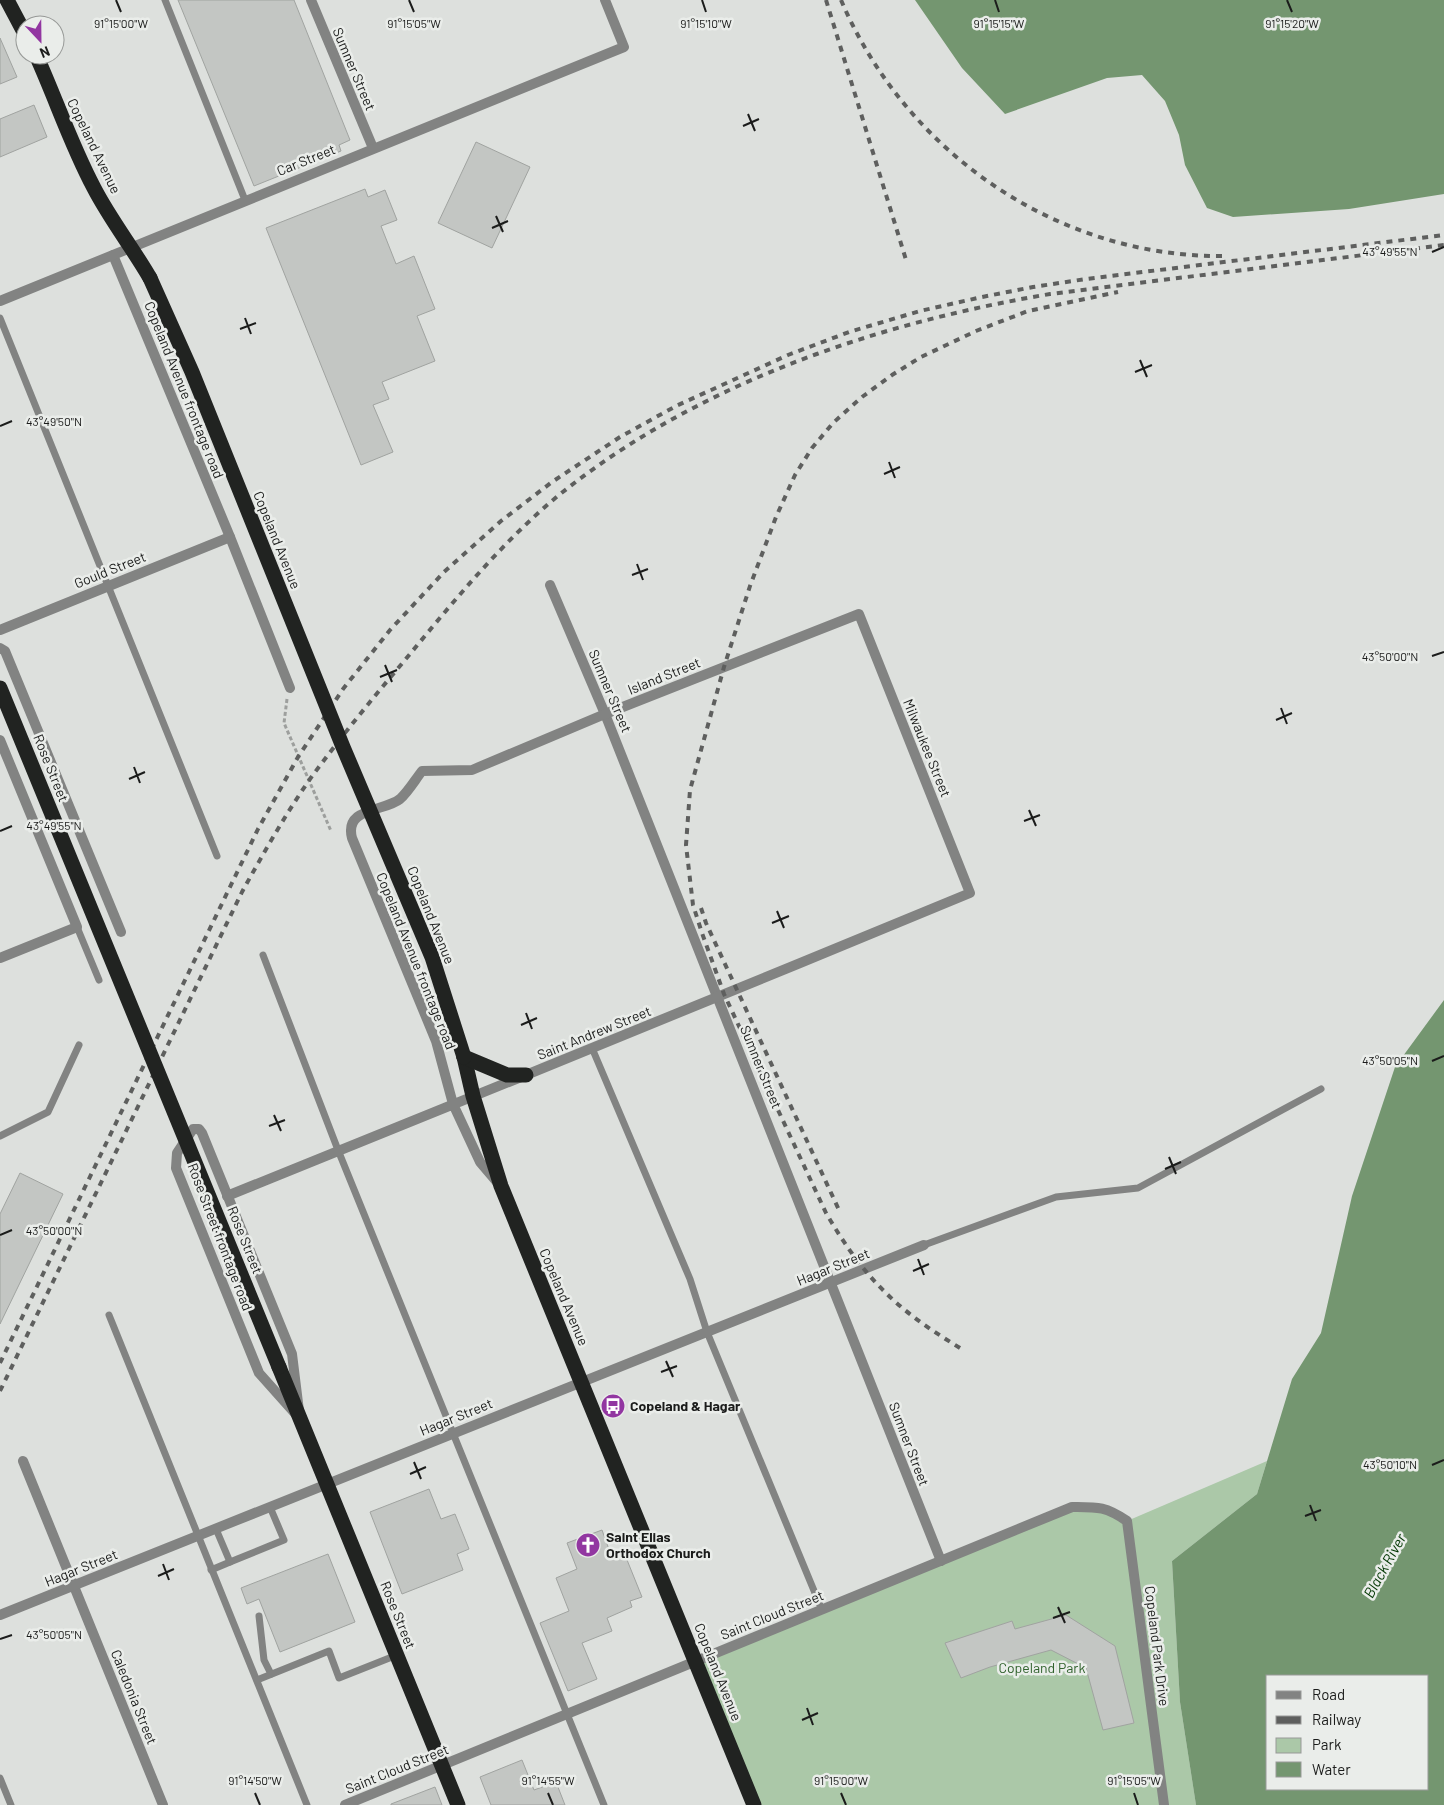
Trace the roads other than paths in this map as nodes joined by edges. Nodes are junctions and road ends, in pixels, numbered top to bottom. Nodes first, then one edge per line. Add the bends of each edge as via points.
1 (7, 0) edge
2 (165, 0) edge
3 (311, 0) edge
4 (605, 0) edge
5 (15, 15) edge
6 (40, 65) edge
7 (373, 148) junction
8 (245, 200) junction
9 (132, 246) junction
10 (113, 255) junction
11 (0, 301) edge
12 (0, 318) edge
13 (230, 537) junction
14 (550, 585) dead end
15 (107, 586) junction
16 (859, 614) joint
17 (0, 630) edge
18 (0, 648) edge
19 (0, 688) edge
20 (290, 688) road end
21 (605, 714) junction
22 (0, 740) edge
23 (422, 771) joint
24 (217, 856) dead end
25 (970, 893) joint
26 (78, 927) junction
27 (121, 932) dead end
28 (263, 955) dead end
29 (0, 958) edge
30 (99, 980) dead end
31 (718, 997) junction
32 (79, 1045) dead end
33 (592, 1048) junction
34 (464, 1057) junction
35 (526, 1075) junction
36 (1320, 1089) dead end
37 (473, 1096) junction
38 (453, 1104) junction
39 (0, 1136) edge
40 (338, 1150) junction
41 (501, 1186) junction
42 (227, 1196) junction
43 (924, 1245) joint
44 (831, 1282) junction
45 (109, 1315) dead end
46 (707, 1332) junction
47 (582, 1382) junction
48 (300, 1419) junction
49 (453, 1433) junction
50 (23, 1461) dead end
51 (327, 1483) junction
52 (270, 1507) junction
53 (1100, 1507) joint
54 (216, 1529) junction
55 (198, 1537) junction
56 (941, 1561) junction
57 (230, 1562) junction
58 (211, 1570) junction
59 (73, 1586) junction
60 (822, 1610) junction
61 (0, 1615) edge
62 (260, 1616) dead end
63 (397, 1655) junction
64 (696, 1661) junction
65 (271, 1674) junction
66 (257, 1680) junction
67 (568, 1714) junction
68 (442, 1765) junction
69 (0, 1778) edge
70 (11, 1805) edge
71 (163, 1805) edge
72 (307, 1805) edge
73 (345, 1805) edge
74 (458, 1805) edge
75 (604, 1805) edge
76 (754, 1805) edge
77 (1164, 1805) edge

1 - 5 highway
2 - 8 lane
3 - 7 street, Sumner Street
4 - 7 street, Car Street via 624,47
6 - 9 highway, Copeland Avenue via 94,188
7 - 8 street, Car Street
8 - 9 street, Car Street
9 - 10 street, Car Street
9 - 34 highway, Copeland Avenue, bridge via 192,372 432,957
10 - 11 street, Car Street
10 - 13 street, Copeland Avenue frontage road
12 - 15 lane
13 - 15 street, Gould Street
13 - 20 street, Copeland Avenue frontage road
14 - 21 street, Sumner Street
15 - 17 street, Gould Street
15 - 24 lane
16 - 21 street, Island Street
16 - 25 street, Milwaukee Street
18 - 27 street via 6,651
19 - 48 highway, Rose Street, bridge
21 - 23 street, Island Street via 472,770
21 - 31 street, Sumner Street
22 - 26 street
23 - 38 street, Copeland Avenue frontage road via 400,799 359,815 350,829 436,1040
25 - 31 street, Saint Andrew Street
26 - 29 street
26 - 30 lane
28 - 40 lane
31 - 33 street, Saint Andrew Street
31 - 44 street, Sumner Street
32 - 39 lane via 48,1112
33 - 35 street, Saint Andrew Street
33 - 46 lane via 690,1280
34 - 35 highway via 507,1075
34 - 37 highway, Copeland Avenue
35 - 37 street, Saint Andrew Street
36 - 43 lane via 1138,1188 1056,1198
37 - 38 street, Saint Andrew Street
37 - 41 highway, Copeland Avenue
38 - 40 street, Saint Andrew Street
38 - 41 street, Copeland Avenue frontage road via 480,1162
40 - 42 street, Saint Andrew Street
40 - 49 lane
41 - 47 highway, Copeland Avenue
42 - 48 street via 292,1354
42 - 48 street, Rose Street frontage road via 202,1133 193,1129 177,1153 176,1168 259,1374
43 - 44 street, Hagar Street
44 - 46 street, Hagar Street
44 - 56 street, Sumner Street
45 - 55 lane
46 - 47 street, Hagar Street
46 - 60 lane
47 - 49 street, Hagar Street
47 - 64 highway, Copeland Avenue
48 - 51 highway, Rose Street
49 - 51 street, Hagar Street
49 - 67 lane
50 - 59 street, Caledonia Street
51 - 52 street, Hagar Street
51 - 63 highway, Rose Street
52 - 54 street, Hagar Street
52 - 57 lane via 284,1540
53 - 56 street, Saint Cloud Street via 1072,1508
53 - 77 street, Copeland Park Drive via 1126,1521
54 - 55 street, Hagar Street
54 - 57 lane
55 - 58 lane
55 - 59 street, Hagar Street
56 - 60 street, Saint Cloud Street
57 - 58 lane
58 - 66 lane
59 - 61 street, Hagar Street
59 - 71 street, Caledonia Street
60 - 64 street, Saint Cloud Street
62 - 65 lane via 264,1660
63 - 65 lane via 339,1678 329,1651
63 - 68 highway, Rose Street
64 - 67 street, Saint Cloud Street
64 - 76 highway, Copeland Avenue
65 - 66 lane
66 - 72 lane
67 - 68 street, Saint Cloud Street
67 - 75 lane
68 - 73 street, Saint Cloud Street
68 - 74 highway, Rose Street
69 - 70 lane

